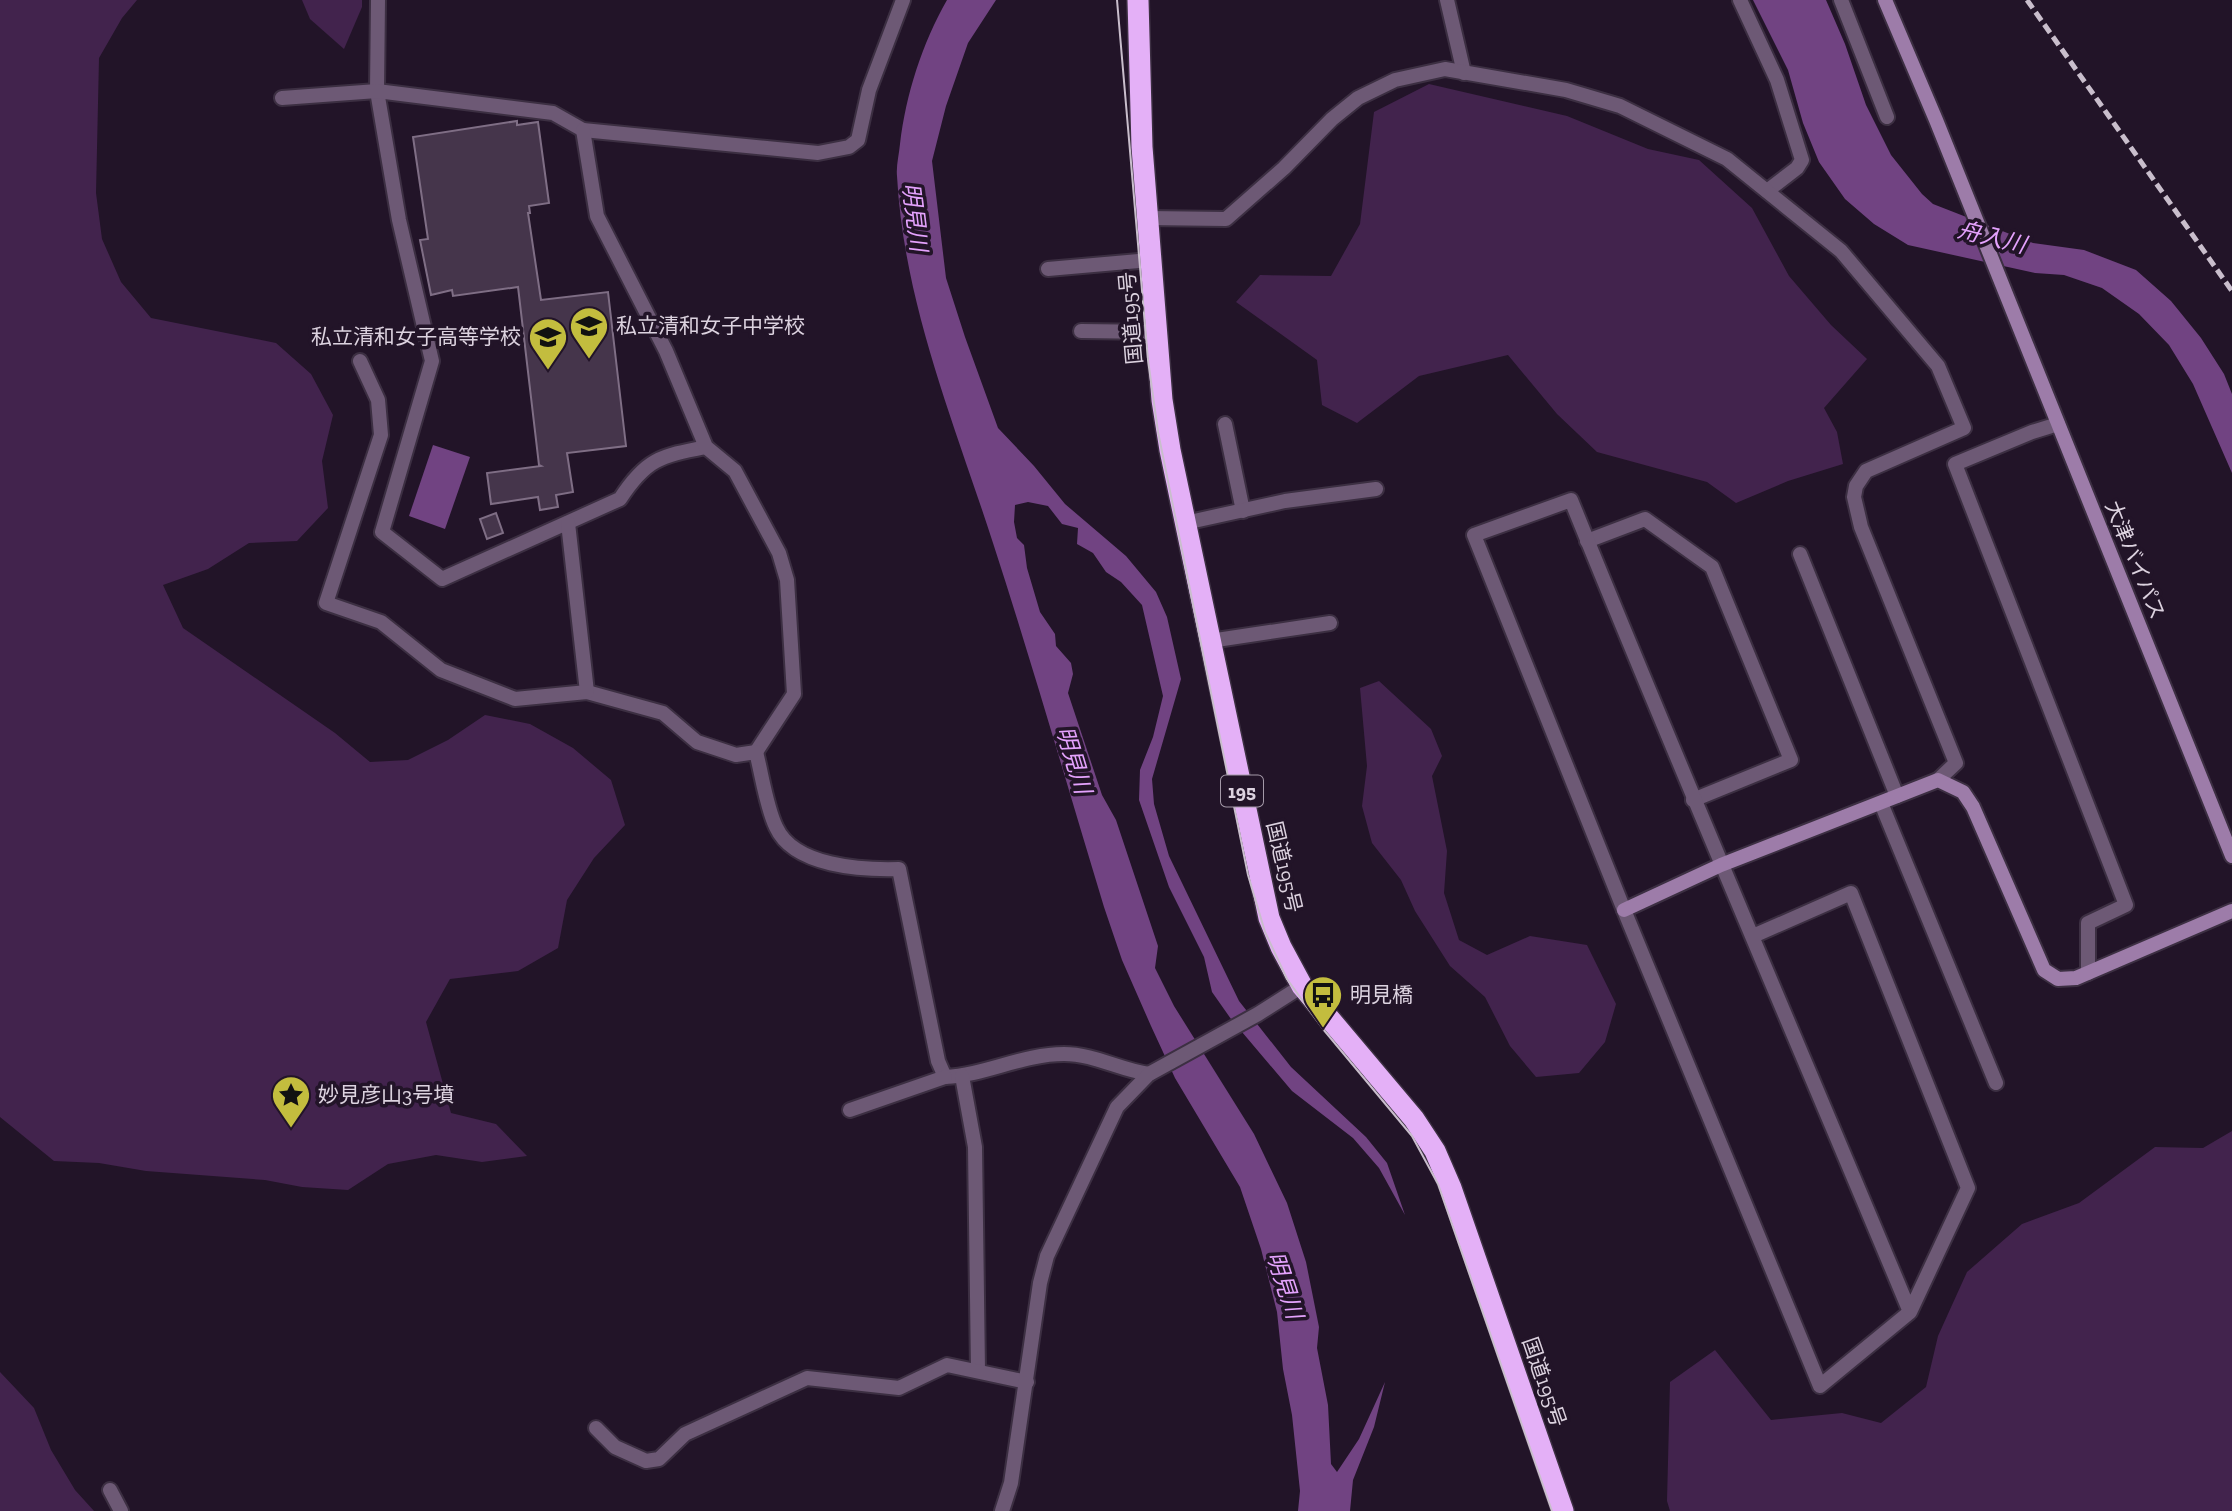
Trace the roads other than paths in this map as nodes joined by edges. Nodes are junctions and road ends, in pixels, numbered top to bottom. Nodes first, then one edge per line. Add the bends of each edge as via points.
1 (378, 0) edge
2 (903, 0) edge
3 (1138, 0) edge
4 (1447, 0) edge
5 (1740, 0) edge
6 (1840, 0) edge
7 (1885, 0) edge
8 (1464, 73) junction
9 (377, 91) junction
10 (282, 98) dead end
11 (1887, 117) dead end
12 (583, 131) junction
13 (1767, 191) junction
14 (1147, 218) junction
15 (1150, 260) junction
16 (1048, 269) dead end
17 (1081, 331) dead end
18 (1156, 331) junction
19 (360, 361) dead end
20 (1225, 424) dead end
21 (2057, 424) junction
22 (706, 447) junction
23 (1376, 489) dead end
24 (1243, 511) junction
25 (568, 523) junction
26 (1185, 523) junction
27 (1587, 541) junction
28 (1800, 554) dead end
29 (1330, 623) dead end
30 (1210, 641) junction
31 (587, 692) junction
32 (756, 752) junction
33 (1938, 780) junction
34 (1897, 796) junction
35 (1693, 800) junction
36 (1881, 803) junction
37 (2232, 856) edge
38 (1721, 865) junction
39 (1624, 910) junction
40 (2232, 911) edge
41 (1753, 936) junction
42 (2088, 973) junction
43 (1302, 986) junction
44 (1155, 1070) junction
45 (962, 1076) junction
46 (945, 1077) junction
47 (1996, 1083) dead end
48 (850, 1110) dead end
49 (1910, 1312) junction
50 (978, 1371) junction
51 (1027, 1382) junction
52 (596, 1428) dead end
53 (110, 1490) dead end
54 (121, 1511) edge
55 (1002, 1511) edge
56 (1563, 1511) edge

1 - 9 street
2 - 12 street via 869,90 858,140 849,147 818,153
3 - 14 highway, 国道195号 / 195
4 - 8 street
5 - 13 street via 1777,80 1802,160
6 - 11 street
7 - 21 main road, 大津バイパス
8 - 13 street via 1566,90 1620,106 1727,159
8 - 14 street via 1445,69 1395,80 1358,98 1226,219
9 - 10 street
9 - 12 street via 553,113
9 - 25 street via 432,361 382,532 442,579
12 - 22 street via 597,216 666,351
13 - 33 street via 1841,251 1938,366 1964,428 1874,465 1861,476 1854,497 1861,527 1956,763
14 - 15 highway, 国道195号 / 195
15 - 16 street
15 - 18 highway, 国道195号 / 195
17 - 18 street
18 - 26 highway, 国道195号 / 195 via 1162,400
19 - 31 street via 378,400 381,435 326,603 381,622 441,670 515,699
20 - 24 street
21 - 37 main road, 大津バイパス
21 - 42 street via 1955,464 2126,905 2088,923
22 - 25 street via 667,455 637,474 620,499
22 - 32 street via 735,471 779,553 787,580 794,694
23 - 24 street
24 - 26 street
25 - 31 street
26 - 30 highway, 国道195号 / 195
27 - 35 street
27 - 35 street via 1645,519 1712,567 1791,760
27 - 39 street via 1571,500 1474,535
28 - 34 street
29 - 30 street
30 - 43 highway, 国道195号 / 195 via 1269,918
31 - 32 street via 663,713 697,742 736,755
32 - 46 street via 776,828 793,847 823,862 864,870 900,869
33 - 34 main road
33 - 42 main road via 1963,792 1973,807 2044,970 2058,979
34 - 36 main road
35 - 38 street
36 - 38 main road
36 - 47 street
38 - 39 main road
38 - 41 street
39 - 49 street via 1820,1386
40 - 42 main road
41 - 49 street
41 - 49 street via 1851,893 1968,1188
43 - 44 street
43 - 56 highway, 国道195号 / 195 via 1414,1119 1435,1151
44 - 45 street via 1131,1072 1066,1054 1038,1056
44 - 51 street via 1117,1107 1047,1256
45 - 46 street
45 - 50 street via 975,1147
46 - 48 street
50 - 51 street
50 - 52 street via 947,1365 898,1388 807,1377 685,1434 659,1459 646,1461 615,1447
51 - 55 street via 1012,1483
53 - 54 street

